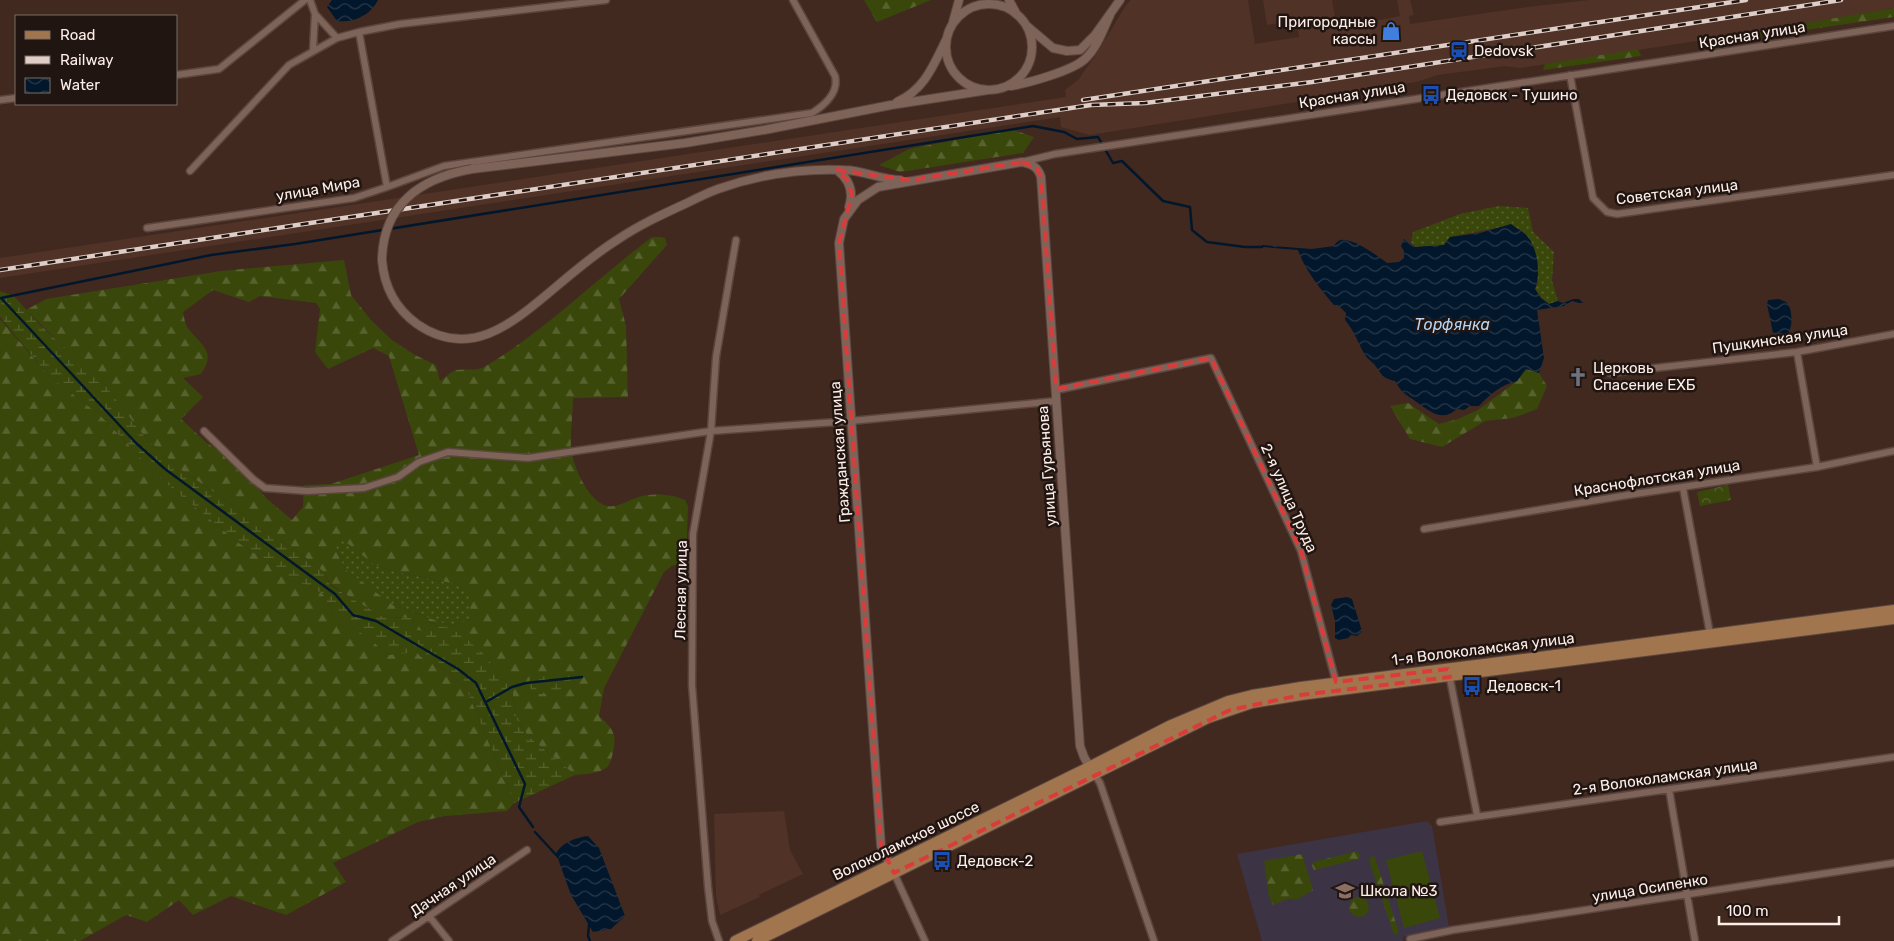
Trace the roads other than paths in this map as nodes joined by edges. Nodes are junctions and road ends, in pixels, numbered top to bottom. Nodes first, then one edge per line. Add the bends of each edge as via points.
1 (305, 0) edge
2 (310, 0) edge
3 (606, 0) edge
4 (793, 0) edge
5 (959, 0) edge
6 (1009, 0) edge
7 (1120, 0) edge
8 (315, 14) junction
9 (1017, 15) junction
10 (1110, 15) junction
11 (1025, 24) junction
12 (953, 25) junction
13 (1894, 26) edge
14 (359, 32) junction
15 (337, 38) junction
16 (947, 38) junction
17 (313, 50) junction
18 (178, 75) edge
19 (1570, 75) junction
20 (1003, 88) junction
21 (988, 90) junction
22 (15, 98) edge
23 (0, 100) edge
24 (891, 105) junction
25 (1022, 162) junction
26 (837, 170) junction
27 (190, 171) dead end
28 (1894, 175) edge
29 (912, 180) junction
30 (387, 187) junction
31 (846, 216) junction
32 (147, 228) dead end
33 (736, 240) dead end
34 (1894, 334) edge
35 (1797, 352) junction
36 (1610, 373) dead end
37 (1056, 390) junction
38 (1056, 401) junction
39 (851, 421) junction
40 (204, 431) dead end
41 (711, 431) junction
42 (1894, 452) edge
43 (1817, 467) junction
44 (1683, 488) junction
45 (1424, 529) dead end
46 (1894, 610) edge
47 (1894, 619) edge
48 (1710, 634) junction
49 (1449, 673) junction
50 (1336, 682) junction
51 (1894, 757) edge
52 (1092, 771) junction
53 (1669, 789) junction
54 (1477, 815) junction
55 (1440, 822) dead end
56 (527, 850) dead end
57 (1894, 863) edge
58 (892, 869) junction
59 (1686, 896) junction
60 (429, 916) junction
61 (758, 938) edge
62 (1410, 939) dead end
63 (392, 941) edge
64 (449, 941) edge
65 (719, 941) edge
66 (735, 941) edge
67 (924, 941) edge
68 (1154, 941) edge
69 (1695, 941) edge

1 - 18 street via 219,69
2 - 8 street
3 - 14 street via 400,24
4 - 30 street, улица Мира via 835,76 835,89 830,98 812,114 444,166
5 - 12 street
6 - 9 street
7 - 10 street
8 - 15 street
8 - 17 street
9 - 11 street
9 - 12 street via 1004,7 983,5 969,10
10 - 11 street via 1080,50 1073,51 1053,48
10 - 20 street via 1084,60 1041,78
11 - 20 street via 1031,40 1029,62 1022,75
12 - 16 street
13 - 19 street, Красная улица
14 - 15 street
14 - 30 street
15 - 17 street
16 - 21 street via 947,54 956,74 967,84
16 - 24 street via 923,84 911,95
17 - 27 street via 289,65
19 - 25 street, Красная улица via 1075,151
19 - 28 street, Советская улица via 1593,198 1607,212 1617,214
20 - 21 street
21 - 24 street
22 - 23 street
24 - 26 street, bridge via 685,143 472,169 438,178 407,197 390,221 383,240 382,260 388,288 398,306 428,330 447,336 476,337 496,332 520,318 615,241 642,224 717,189 811,169
25 - 29 street, Гражданская улица
25 - 37 street, улица Гурьянова via 1036,168 1041,177
26 - 29 street
26 - 31 street via 847,180 852,194
29 - 31 street, Гражданская улица via 878,187 858,200
30 - 32 street, улица Мира via 354,198
31 - 39 street, Гражданская улица via 839,243
33 - 41 street, Лесная улица via 716,357
34 - 35 street, Пушкинская улица
35 - 36 street, Пушкинская улица
35 - 43 street
37 - 38 street, улица Гурьянова
37 - 50 street, 2-я улица Труда via 1211,358 1301,551
38 - 39 street
38 - 52 street, улица Гурьянова via 1080,746
39 - 41 street
39 - 58 street, Гражданская улица via 881,846
40 - 41 street via 265,488 308,491 364,488 398,477 419,462 448,452 528,458
41 - 65 street, Лесная улица via 693,534 692,685 708,887 712,921
42 - 43 street, Краснофлотская улица
43 - 44 street, Краснофлотская улица
44 - 45 street, Краснофлотская улица
44 - 48 street
46 - 48 main road, 1-я Волоколамская улица
47 - 49 main road, 1-я Волоколамская улица
48 - 49 main road, 1-я Волоколамская улица
49 - 50 main road, 1-я Волоколамская улица
49 - 52 main road, 1-я Волоколамская улица via 1245,705 1208,718
49 - 54 street
50 - 52 main road, 1-я Волоколамская улица via 1228,701 1171,725
51 - 53 street, 2-я Волоколамская улица
52 - 58 main road, Волоколамское шоссе
52 - 68 street via 1100,783
53 - 54 street, 2-я Волоколамская улица
53 - 59 street
54 - 55 street, 2-я Волоколамская улица
56 - 60 street, Дачная улица
57 - 59 street, улица Осипенко
58 - 61 main road, Волоколамское шоссе
58 - 67 street
59 - 62 street, улица Осипенко
59 - 69 street
60 - 63 street, Дачная улица
60 - 64 street
61 - 66 main road, Волоколамское шоссе

